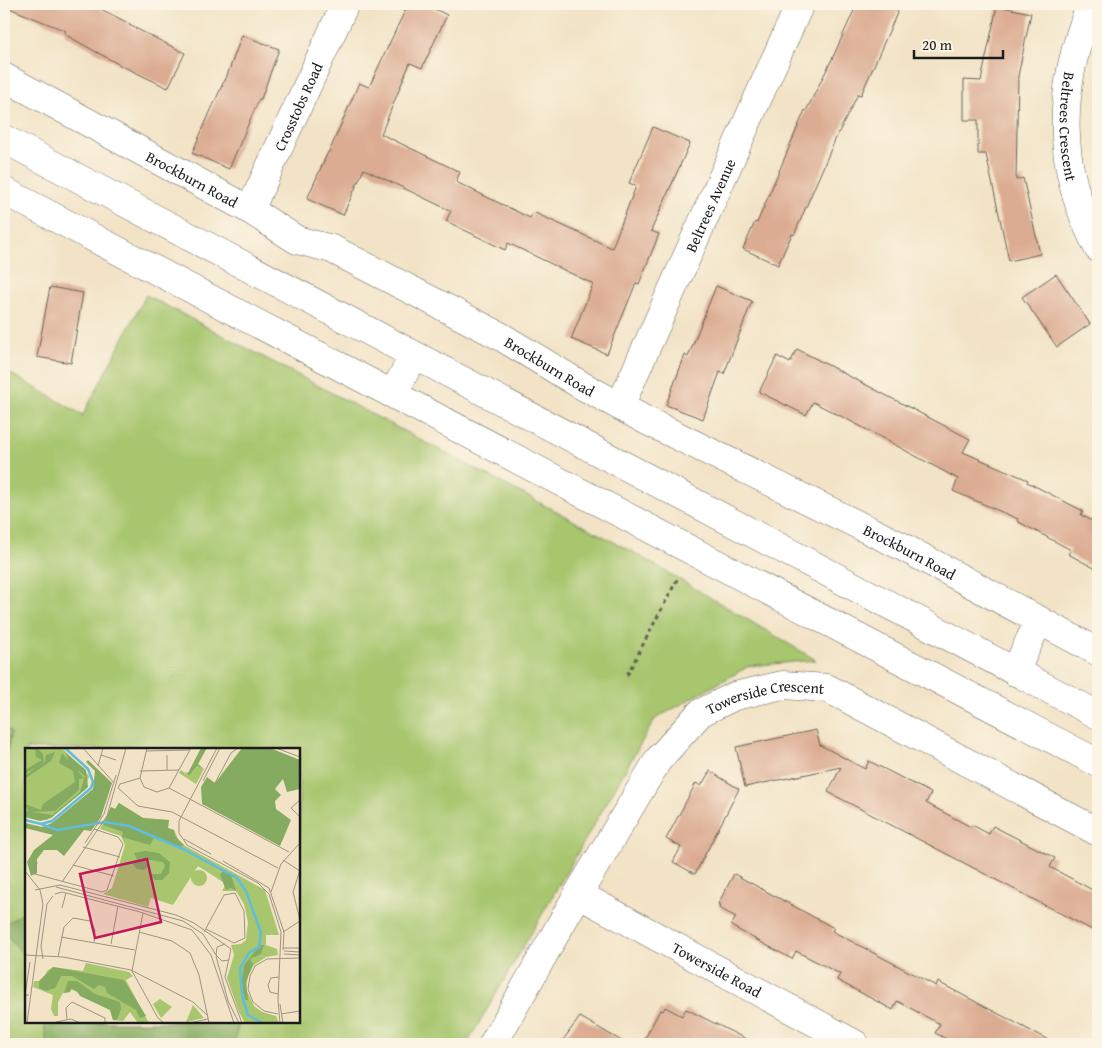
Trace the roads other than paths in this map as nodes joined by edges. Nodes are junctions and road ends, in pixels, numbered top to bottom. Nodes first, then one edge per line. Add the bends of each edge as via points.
1 (345, 4) edge
2 (800, 4) edge
3 (1091, 4) edge
4 (4, 77) edge
5 (4, 139) edge
6 (4, 191) edge
7 (250, 210) junction
8 (1098, 248) edge
9 (414, 355) junction
10 (393, 394) junction
11 (620, 406) junction
12 (1039, 620) junction
13 (1098, 652) edge
14 (1015, 672) junction
15 (1098, 715) edge
16 (1098, 763) edge
17 (1098, 832) edge
18 (578, 894) junction
19 (493, 1044) edge
20 (856, 1044) edge

1 - 7 street, Crosstobs Road
2 - 11 street, Beltrees Avenue
3 - 8 street, Beltrees Crescent via 1078,35 1064,121 1070,173
4 - 7 street, Brockburn Road
5 - 9 street
6 - 10 street
7 - 11 street, Brockburn Road via 297,240 332,249 500,336
9 - 10 street
9 - 14 street
10 - 16 street
11 - 12 street, Brockburn Road via 901,546
12 - 13 street, Brockburn Road
12 - 14 street
14 - 15 street
17 - 18 street, Towerside Crescent via 827,688 783,685 735,696 700,713 658,760
18 - 19 street, Towerside Crescent
18 - 20 street, Towerside Road

